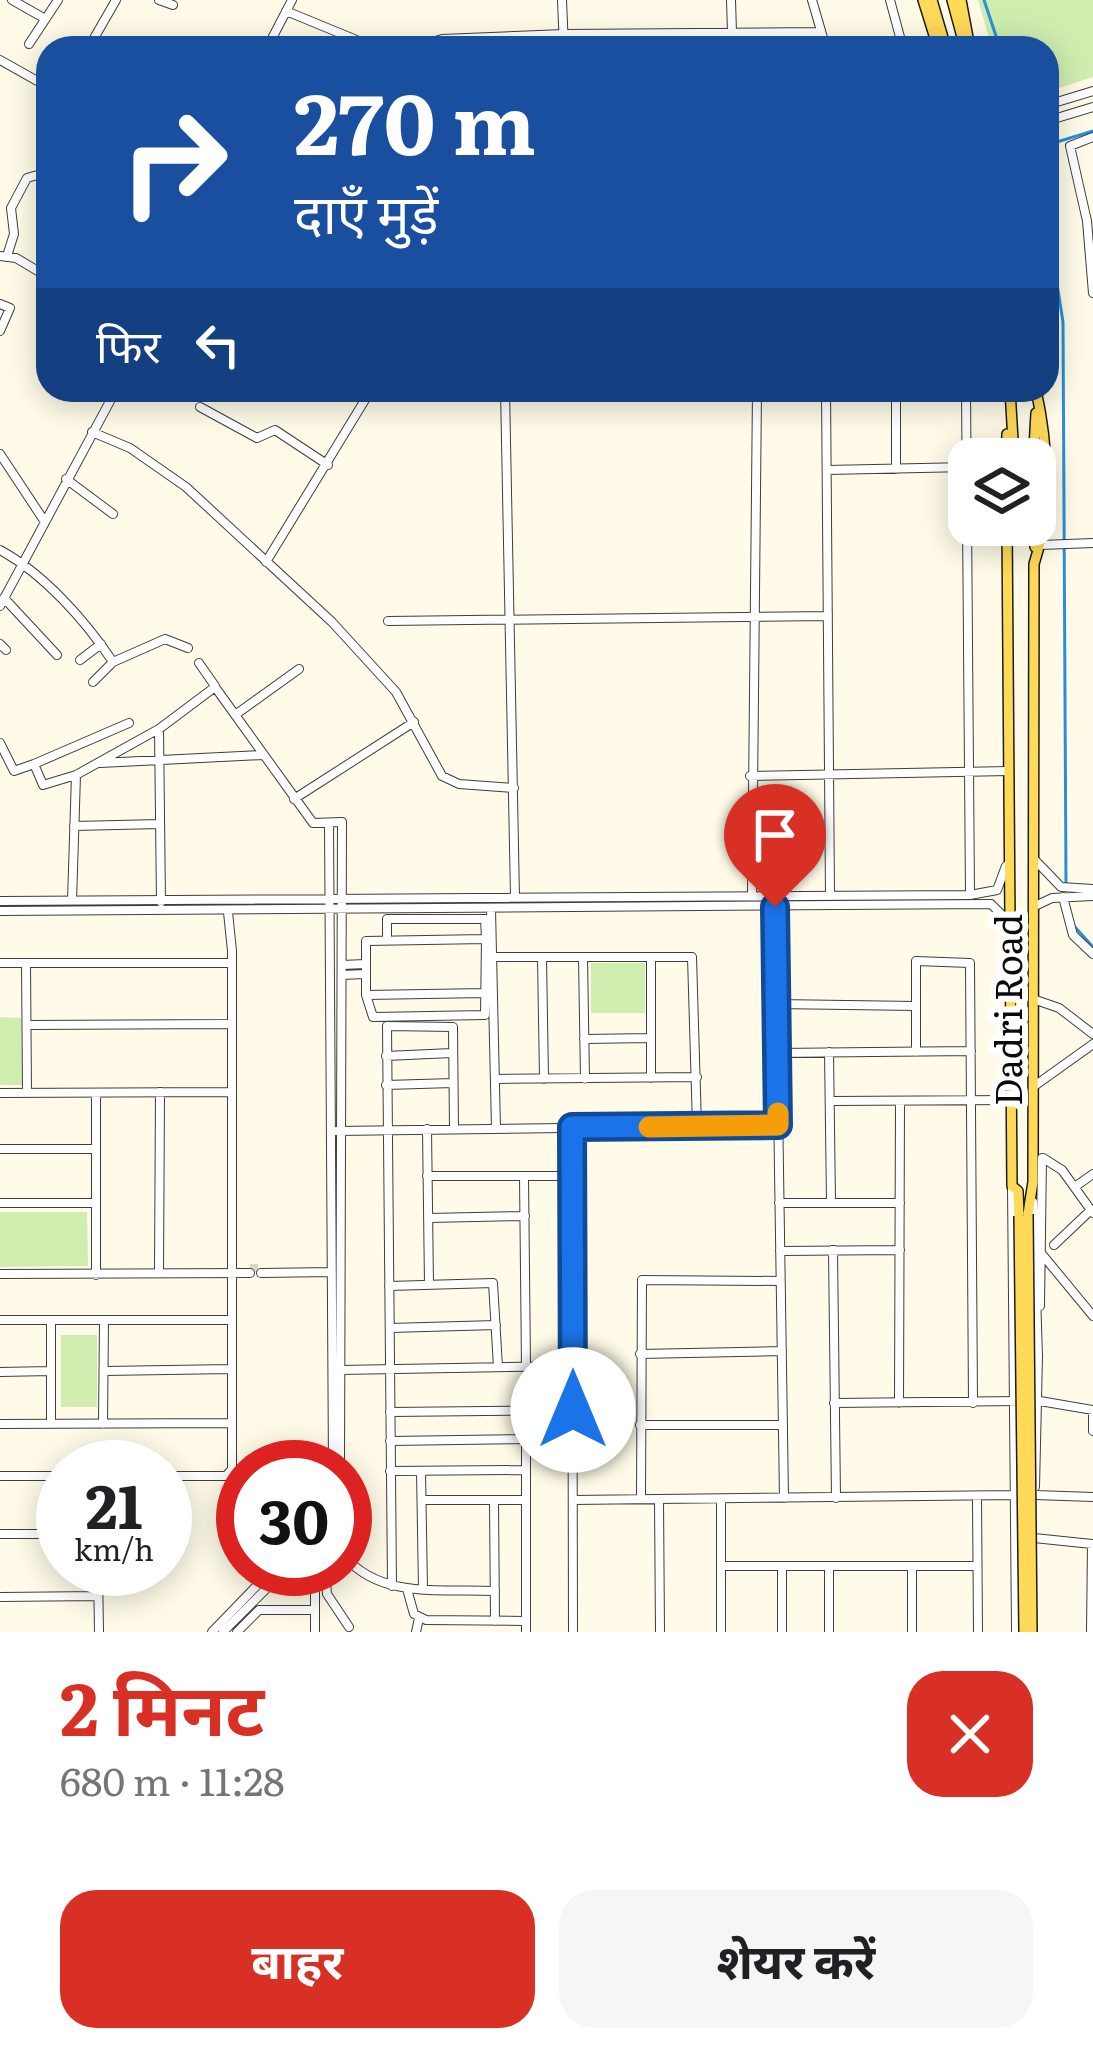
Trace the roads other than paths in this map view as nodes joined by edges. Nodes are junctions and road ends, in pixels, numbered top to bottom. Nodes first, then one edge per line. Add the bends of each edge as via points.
1 (12, 0) edge
2 (58, 0) edge
3 (116, 0) edge
4 (159, 0) edge
5 (292, 0) edge
6 (562, 0) edge
7 (731, 0) edge
8 (812, 0) edge
9 (890, 0) edge
10 (923, 0) edge
11 (932, 0) edge
12 (956, 0) edge
13 (173, 5) dead end
14 (286, 11) junction
15 (42, 17) junction
16 (732, 32) junction
17 (821, 32) junction
18 (564, 34) junction
19 (95, 36) edge
20 (273, 36) edge
21 (347, 36) edge
22 (515, 36) edge
23 (822, 36) edge
24 (900, 36) edge
25 (937, 36) edge
26 (940, 36) edge
27 (964, 36) edge
28 (28, 44) dead end
29 (0, 60) edge
30 (36, 81) edge
31 (1093, 91) edge
32 (1059, 101) edge
33 (1093, 107) edge
34 (1059, 117) edge
35 (1093, 137) edge
36 (36, 175) edge
37 (5, 208) edge
38 (4, 256) edge
39 (36, 271) edge
40 (1093, 292) edge
41 (0, 304) edge
42 (0, 331) edge
43 (109, 402) edge
44 (364, 402) edge
45 (505, 402) edge
46 (757, 402) edge
47 (826, 402) edge
48 (896, 402) edge
49 (966, 402) edge
50 (1009, 402) edge
51 (1011, 402) edge
52 (1036, 402) edge
53 (1038, 402) edge
54 (200, 407) dead end
55 (92, 432) junction
56 (967, 438) edge
57 (1007, 438) edge
58 (1044, 438) edge
59 (0, 454) edge
60 (328, 465) junction
61 (948, 468) edge
62 (896, 469) junction
63 (826, 470) junction
64 (66, 478) junction
65 (113, 514) dead end
66 (43, 519) junction
67 (1093, 543) edge
68 (1056, 544) edge
69 (968, 546) edge
70 (1007, 546) edge
71 (1034, 546) edge
72 (1046, 546) edge
73 (0, 550) edge
74 (22, 562) junction
75 (266, 562) junction
76 (1034, 564) junction
77 (2, 602) edge
78 (512, 616) junction
79 (828, 616) junction
80 (754, 617) junction
81 (388, 622) dead end
82 (101, 644) junction
83 (188, 648) dead end
84 (58, 655) dead end
85 (80, 660) dead end
86 (113, 662) junction
87 (199, 663) dead end
88 (299, 669) dead end
89 (93, 682) dead end
90 (215, 687) junction
91 (235, 715) junction
92 (414, 722) junction
93 (129, 723) dead end
94 (158, 729) junction
95 (0, 743) edge
96 (263, 755) junction
97 (159, 759) junction
98 (93, 763) junction
99 (34, 764) junction
100 (1009, 771) junction
101 (969, 773) junction
102 (76, 775) junction
103 (829, 775) junction
104 (751, 776) junction
105 (514, 788) junction
106 (294, 799) junction
107 (329, 823) junction
108 (160, 824) junction
109 (74, 826) junction
110 (1007, 858) junction
111 (1033, 858) junction
112 (1093, 892) edge
113 (752, 896) junction
114 (830, 896) junction
115 (970, 896) junction
116 (515, 897) junction
117 (1063, 897) junction
118 (0, 901) edge
119 (72, 901) junction
120 (161, 902) junction
121 (329, 906) junction
122 (343, 906) junction
123 (775, 907) junction
124 (1033, 908) junction
125 (491, 909) junction
126 (0, 911) edge
127 (227, 912) junction
128 (1011, 929) junction
129 (386, 939) junction
130 (486, 939) junction
131 (1093, 953) edge
132 (651, 956) junction
133 (492, 957) junction
134 (542, 957) junction
135 (583, 957) junction
136 (230, 962) junction
137 (0, 963) edge
138 (26, 963) junction
139 (365, 969) junction
140 (342, 970) junction
141 (486, 993) junction
142 (366, 995) junction
143 (1033, 1001) junction
144 (776, 1004) junction
145 (1011, 1004) junction
146 (916, 1006) junction
147 (228, 1024) junction
148 (26, 1025) junction
149 (1093, 1034) edge
150 (651, 1038) junction
151 (584, 1039) junction
152 (1093, 1045) edge
153 (829, 1052) junction
154 (916, 1052) junction
155 (971, 1052) junction
156 (452, 1053) junction
157 (777, 1053) junction
158 (386, 1056) junction
159 (585, 1078) junction
160 (651, 1078) junction
161 (697, 1078) junction
162 (495, 1079) junction
163 (544, 1079) junction
164 (453, 1083) junction
165 (386, 1085) junction
166 (1032, 1087) junction
167 (160, 1092) junction
168 (229, 1092) junction
169 (0, 1093) edge
170 (27, 1093) junction
171 (96, 1093) junction
172 (1012, 1100) junction
173 (830, 1102) junction
174 (900, 1102) junction
175 (971, 1102) junction
176 (778, 1125) junction
177 (697, 1126) junction
178 (572, 1127) junction
179 (454, 1129) junction
180 (496, 1129) junction
181 (387, 1130) junction
182 (427, 1130) junction
183 (334, 1131) junction
184 (96, 1148) junction
185 (0, 1149) edge
186 (1037, 1157) junction
187 (1093, 1174) edge
188 (428, 1176) junction
189 (524, 1176) junction
190 (572, 1176) junction
191 (1033, 1182) junction
192 (1012, 1186) junction
193 (1076, 1186) junction
194 (0, 1203) edge
195 (95, 1203) junction
196 (779, 1203) junction
197 (831, 1203) junction
198 (900, 1203) junction
199 (1092, 1212) edge
200 (1023, 1215) junction
201 (525, 1216) junction
202 (428, 1218) junction
203 (1054, 1245) dead end
204 (832, 1250) junction
205 (900, 1250) junction
206 (780, 1251) junction
207 (1038, 1253) junction
208 (230, 1270) junction
209 (335, 1270) junction
210 (0, 1274) edge
211 (159, 1274) junction
212 (97, 1275) junction
213 (781, 1281) junction
214 (429, 1285) junction
215 (389, 1286) junction
216 (1093, 1288) edge
217 (1078, 1295) junction
218 (1093, 1316) edge
219 (0, 1320) edge
220 (51, 1320) junction
221 (230, 1320) junction
222 (104, 1321) junction
223 (496, 1325) junction
224 (389, 1328) junction
225 (1038, 1336) junction
226 (1013, 1338) junction
227 (782, 1351) junction
228 (640, 1354) junction
229 (526, 1366) junction
230 (572, 1366) junction
231 (498, 1367) junction
232 (390, 1369) junction
233 (231, 1370) junction
234 (336, 1370) junction
235 (51, 1371) junction
236 (104, 1371) junction
237 (0, 1372) edge
238 (1038, 1400) junction
239 (1014, 1401) junction
240 (973, 1402) junction
241 (835, 1403) junction
242 (899, 1403) junction
243 (573, 1410) junction
244 (1093, 1410) edge
245 (526, 1411) junction
246 (390, 1412) junction
247 (231, 1423) junction
248 (0, 1424) edge
249 (51, 1424) junction
250 (103, 1424) junction
251 (640, 1425) junction
252 (783, 1425) junction
253 (1093, 1431) edge
254 (526, 1439) junction
255 (337, 1440) edge
256 (390, 1441) junction
257 (526, 1470) junction
258 (390, 1471) junction
259 (422, 1471) junction
260 (192, 1475) edge
261 (0, 1476) edge
262 (36, 1476) edge
263 (1035, 1495) junction
264 (1015, 1496) junction
265 (977, 1497) junction
266 (1093, 1497) edge
267 (784, 1498) junction
268 (836, 1498) junction
269 (640, 1499) junction
270 (658, 1499) junction
271 (722, 1499) junction
272 (422, 1500) junction
273 (494, 1500) junction
274 (526, 1500) junction
275 (573, 1500) junction
276 (0, 1534) edge
277 (36, 1534) edge
278 (1034, 1538) junction
279 (1092, 1545) edge
280 (721, 1566) junction
281 (782, 1566) junction
282 (829, 1566) junction
283 (912, 1566) junction
284 (977, 1566) junction
285 (372, 1574) edge
286 (392, 1586) junction
287 (407, 1589) junction
288 (423, 1589) junction
289 (495, 1591) junction
290 (1092, 1591) edge
291 (98, 1596) joint
292 (247, 1596) edge
293 (259, 1596) edge
294 (316, 1596) edge
295 (328, 1596) edge
296 (0, 1597) edge
297 (316, 1610) junction
298 (419, 1618) junction
299 (495, 1622) junction
300 (526, 1627) edge
301 (349, 1628) dead end
302 (99, 1632) edge
303 (212, 1632) edge
304 (223, 1632) edge
305 (237, 1632) edge
306 (315, 1632) edge
307 (416, 1632) edge
308 (573, 1632) edge
309 (660, 1632) edge
310 (721, 1632) edge
311 (782, 1632) edge
312 (829, 1632) edge
313 (912, 1632) edge
314 (978, 1632) edge
315 (1027, 1632) edge
316 (1091, 1632) edge

1 - 15 street
2 - 15 street
3 - 19 street
4 - 13 street
5 - 14 street
6 - 18 street
7 - 16 street
8 - 17 street
9 - 24 street
10 - 25 main road
11 - 26 main road
12 - 27 main road
14 - 20 street
14 - 21 street
15 - 28 street
16 - 17 street
16 - 18 street
17 - 23 street
18 - 22 street
29 - 30 street
31 - 32 street
33 - 34 street
35 - 40 street via 1070,146
36 - 37 street
37 - 38 street via 14,234
38 - 39 street
41 - 42 street via 10,308
43 - 55 street
44 - 60 street
45 - 78 street
46 - 80 street
47 - 63 street
48 - 62 street
49 - 56 street
50 - 57 main road
51 - 52 main road via 1013,440 1025,452 1036,442
53 - 58 main road, Dadri Road
54 - 60 street via 257,438 275,430
55 - 64 street
55 - 75 street via 157,465
59 - 66 street
60 - 75 street
61 - 62 street
62 - 63 street
63 - 79 street
64 - 65 street
64 - 66 street
66 - 74 street
67 - 68 street
69 - 101 street
70 - 100 main road, Dadri Road
71 - 76 main road
72 - 76 main road, Dadri Road
73 - 74 street
74 - 77 street
74 - 82 street
75 - 92 street via 370,661
76 - 111 main road, Dadri Road
77 - 84 street
78 - 80 street
78 - 81 street
78 - 105 street
79 - 80 street
79 - 103 street
80 - 104 street
82 - 85 street
82 - 86 street
83 - 86 street via 165,639
86 - 89 street
87 - 90 street
88 - 91 street
90 - 91 street
90 - 94 street
91 - 96 street
92 - 105 street via 451,782
92 - 106 street
93 - 99 street
94 - 97 street
94 - 98 street
95 - 99 street via 14,771
96 - 97 street
96 - 106 street
97 - 98 street
97 - 108 street
98 - 102 street
99 - 102 street via 43,785
100 - 101 street
100 - 110 main road, Dadri Road
101 - 103 street
101 - 115 street
102 - 109 street
103 - 104 street
103 - 114 street
104 - 113 street
105 - 116 street
106 - 107 street via 313,823
107 - 121 street
107 - 122 street via 342,822
108 - 109 street
108 - 120 street
109 - 119 street
110 - 115 street via 998,890
110 - 128 main road, Dadri Road
111 - 112 street via 1061,887
111 - 124 main road, Dadri Road
112 - 117 street
113 - 114 street
113 - 116 street
114 - 115 street
116 - 122 street
117 - 124 street
117 - 131 street via 1073,934
118 - 119 street
119 - 120 street
120 - 121 street
121 - 122 street
121 - 127 street
121 - 183 street
122 - 125 street
122 - 140 street
123 - 125 street
123 - 128 street via 991,904
123 - 144 street
124 - 143 main road, Dadri Road
125 - 133 street
126 - 127 street
127 - 136 street
128 - 145 main road, Dadri Road
129 - 130 street
129 - 130 street via 388,919 482,916
129 - 139 street via 365,940
130 - 141 street
132 - 135 street
132 - 150 street
132 - 161 street via 686,955 696,963
133 - 134 street
133 - 162 street
134 - 135 street
134 - 163 street
135 - 151 street
136 - 138 street
136 - 147 street
137 - 138 street
138 - 148 street
139 - 140 street
139 - 142 street
140 - 183 street
141 - 142 street
141 - 142 street via 483,1016 373,1017
143 - 145 main road
143 - 149 street via 1059,1008
143 - 166 main road, Dadri Road
144 - 146 street
144 - 157 street
145 - 172 main road, Dadri Road
146 - 154 street
146 - 155 street via 916,961 970,963
147 - 148 street
147 - 168 street
148 - 170 street
150 - 151 street
150 - 160 street
151 - 159 street
152 - 166 street
153 - 154 street
153 - 157 street
153 - 173 street
154 - 155 street
155 - 175 street
156 - 158 street
156 - 158 street via 451,1024 389,1025
156 - 164 street
157 - 176 street
158 - 165 street
159 - 160 street
159 - 163 street
160 - 161 street
161 - 177 street
162 - 163 street
162 - 180 street
164 - 165 street
164 - 179 street
165 - 181 street
166 - 186 main road, Dadri Road
167 - 168 street
167 - 171 street
167 - 211 street
168 - 208 street
169 - 170 street
170 - 171 street
171 - 184 street
172 - 175 street
172 - 192 main road, Dadri Road
173 - 174 street
173 - 197 street
174 - 175 street
174 - 198 street
175 - 240 street
176 - 177 street
176 - 196 street
177 - 178 street
178 - 180 street
178 - 190 street
179 - 180 street
179 - 182 street
181 - 182 street
181 - 183 street
181 - 215 street
182 - 188 street
183 - 209 street
184 - 185 street
184 - 195 street
186 - 191 main road, Dadri Road
186 - 193 street
186 - 207 street
187 - 193 street
188 - 189 street
188 - 202 street
189 - 190 street
189 - 201 street
190 - 230 street
191 - 200 main road
191 - 207 street, Dadri Road
192 - 200 main road
192 - 226 street, Dadri Road
193 - 199 street
194 - 195 street
195 - 212 street
196 - 197 street
196 - 206 street
197 - 198 street
198 - 205 street
199 - 203 street
200 - 315 main road, bridge
201 - 202 street
201 - 229 street
202 - 214 street
204 - 205 street
204 - 206 street
204 - 241 street
205 - 242 street
206 - 213 street
207 - 217 street
207 - 225 street
208 - 209 street
208 - 211 street
208 - 221 street
209 - 234 street
210 - 212 street
211 - 212 street
213 - 227 street
213 - 228 street via 642,1280
214 - 215 street
214 - 223 street via 493,1283
215 - 224 street
216 - 217 street
217 - 218 street
219 - 220 street
220 - 222 street
220 - 235 street
221 - 222 street
221 - 233 street
222 - 236 street
223 - 224 street
223 - 231 street
224 - 232 street
225 - 226 street
225 - 238 street
226 - 239 street, Dadri Road
227 - 228 street
227 - 252 street
228 - 251 street
229 - 230 street
229 - 231 street
230 - 243 street
231 - 232 street
232 - 234 street
232 - 246 street
233 - 236 street
233 - 247 street
234 - 255 street
235 - 237 street
235 - 249 street
236 - 250 street
238 - 239 street
238 - 244 street
238 - 263 street
239 - 240 street
239 - 264 street, Dadri Road
240 - 242 street
241 - 242 street
241 - 268 street
243 - 245 street
243 - 275 street
244 - 253 street
245 - 246 street
245 - 254 street
246 - 256 street
247 - 250 street
247 - 260 street via 230,1474
248 - 249 street
249 - 250 street
251 - 252 street
251 - 269 street
252 - 267 street
254 - 256 street
254 - 257 street
256 - 258 street
257 - 259 street
257 - 274 street
258 - 259 street
258 - 286 street
259 - 272 street
261 - 262 street
263 - 266 street
263 - 278 street
264 - 265 street
264 - 315 street, Dadri Road
265 - 268 street
265 - 284 street
267 - 268 street
267 - 271 street
269 - 270 street
269 - 275 street
270 - 271 street
270 - 309 street
271 - 280 street
272 - 273 street
272 - 288 street
273 - 274 street
273 - 289 street
274 - 300 street
275 - 308 street
276 - 277 street
278 - 279 street
278 - 315 street
279 - 290 street
280 - 281 street
280 - 310 street
281 - 282 street
281 - 311 street
282 - 283 street
282 - 312 street
283 - 284 street
283 - 313 street
284 - 314 street
285 - 286 street
286 - 287 street
287 - 288 street
287 - 298 street
288 - 289 street
289 - 299 street
290 - 316 street
291 - 296 street
291 - 302 street
292 - 303 street
293 - 304 street
294 - 297 street
295 - 301 street
297 - 305 street via 259,1610
297 - 306 street
298 - 299 street
298 - 307 street
299 - 300 street

